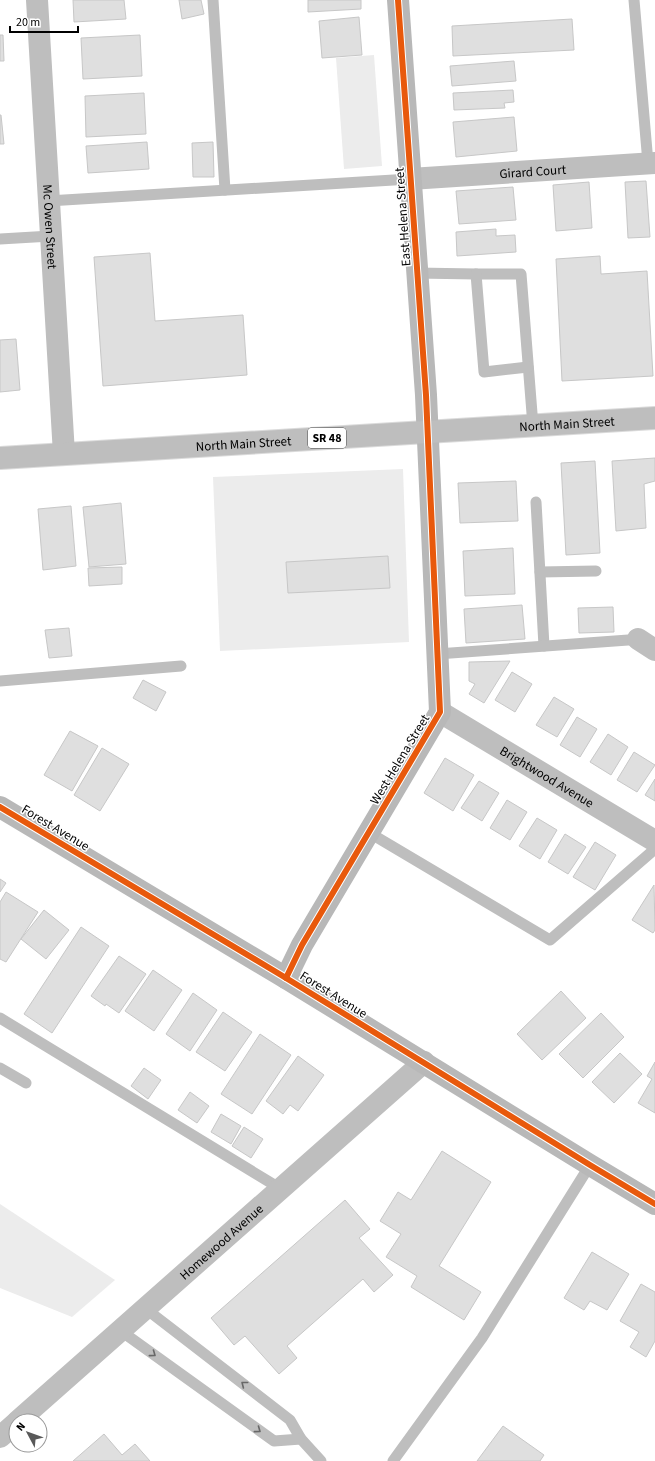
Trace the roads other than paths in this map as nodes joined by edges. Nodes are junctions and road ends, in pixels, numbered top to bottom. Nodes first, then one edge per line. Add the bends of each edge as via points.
1 (37, 0) edge
2 (213, 0) edge
3 (398, 0) edge
4 (634, 0) edge
5 (652, 163) edge
6 (410, 179) junction
7 (225, 190) junction
8 (48, 201) junction
9 (51, 236) junction
10 (0, 240) edge
11 (416, 273) junction
12 (476, 274) junction
13 (528, 368) junction
14 (655, 418) edge
15 (533, 426) junction
16 (427, 432) junction
17 (64, 454) junction
18 (0, 458) edge
19 (536, 502) dead end
20 (596, 571) dead end
21 (540, 572) junction
22 (649, 642) edge
23 (544, 646) junction
24 (437, 654) junction
25 (181, 666) dead end
26 (0, 681) edge
27 (440, 712) junction
28 (0, 807) edge
29 (368, 832) junction
30 (655, 841) edge
31 (655, 849) edge
32 (286, 978) junction
33 (0, 1018) edge
34 (424, 1062) junction
35 (0, 1068) edge
36 (26, 1083) dead end
37 (590, 1165) junction
38 (280, 1189) junction
39 (655, 1204) edge
40 (146, 1309) junction
41 (121, 1331) junction
42 (27, 1413) edge
43 (8, 1430) edge
44 (0, 1437) edge
45 (301, 1439) junction
46 (322, 1461) edge
47 (393, 1461) edge

1 - 8 street, Mc Owen Street
2 - 7 lane
3 - 6 street, East Helena Street
4 - 5 lane
5 - 6 street, Girard Court
6 - 7 lane
6 - 11 street, East Helena Street
7 - 8 lane
8 - 9 street, Mc Owen Street
9 - 10 lane
9 - 17 street, Mc Owen Street
11 - 12 lane
11 - 16 street, East Helena Street
12 - 13 lane via 521,274
12 - 13 lane via 484,372
13 - 15 lane
14 - 15 street, North Main Street / SR 48
15 - 16 street, North Main Street / SR 48
16 - 17 street, North Main Street / SR 48
16 - 24 street, West Helena Street
17 - 18 street, North Main Street / SR 48
19 - 21 lane
20 - 21 lane
21 - 23 lane
22 - 23 lane
23 - 24 lane
24 - 27 street, West Helena Street
25 - 26 lane
27 - 29 street, West Helena Street
27 - 30 street, Brightwood Avenue
28 - 32 street, Forest Avenue
29 - 31 lane via 550,940
29 - 32 street, West Helena Street via 302,945
32 - 34 street, Forest Avenue
33 - 38 lane
34 - 37 street, Forest Avenue
34 - 38 street, Homewood Avenue
35 - 36 lane
37 - 39 street, Forest Avenue
37 - 47 lane via 482,1338
38 - 40 street, Homewood Avenue
40 - 41 street, Homewood Avenue
45 -> 40 lane via 290,1420
41 - 42 street, Homewood Avenue
41 -> 45 lane via 274,1441
43 - 44 street
45 - 46 lane

